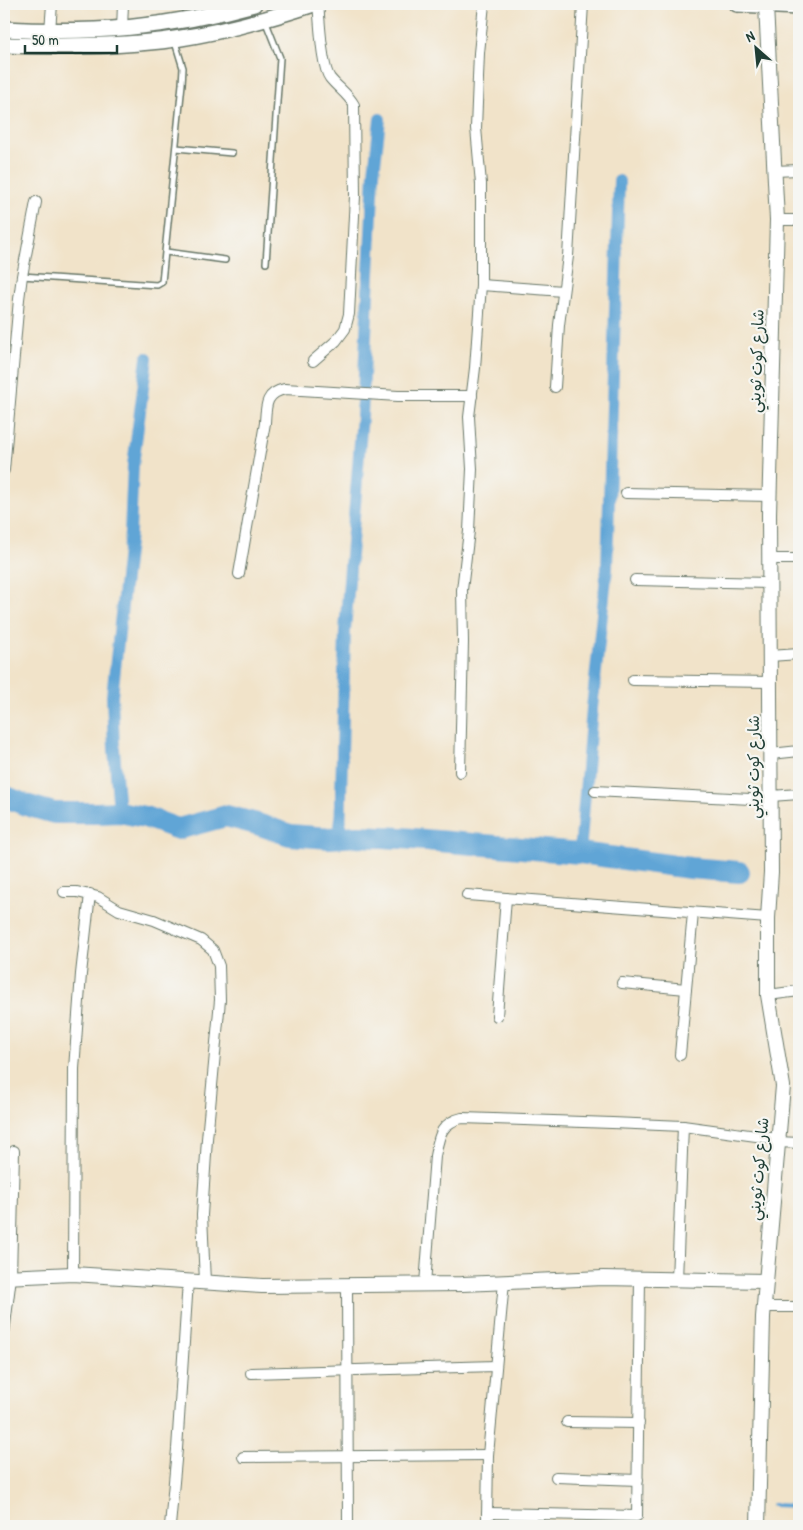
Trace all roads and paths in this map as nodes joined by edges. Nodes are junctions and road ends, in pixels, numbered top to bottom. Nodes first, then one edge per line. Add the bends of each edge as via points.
1 (52, 4) edge
2 (123, 4) edge
3 (254, 4) edge
4 (316, 4) edge
5 (484, 4) edge
6 (583, 4) edge
7 (738, 4) edge
8 (766, 6) junction
9 (291, 7) edge
10 (799, 7) edge
11 (222, 8) edge
12 (265, 20) junction
13 (4, 29) edge
14 (122, 29) junction
15 (50, 31) junction
16 (174, 39) junction
17 (4, 45) edge
18 (176, 148) junction
19 (232, 153) dead end
20 (799, 170) edge
21 (774, 171) junction
22 (36, 202) dead end
23 (777, 220) junction
24 (799, 220) edge
25 (166, 252) junction
26 (225, 260) dead end
27 (266, 263) dead end
28 (22, 276) junction
29 (481, 285) junction
30 (564, 291) junction
31 (8, 357) edge
32 (313, 362) dead end
33 (555, 387) dead end
34 (472, 396) junction
35 (4, 470) edge
36 (626, 493) dead end
37 (769, 496) junction
38 (769, 559) junction
39 (799, 559) edge
40 (239, 574) dead end
41 (635, 580) dead end
42 (769, 583) junction
43 (799, 654) edge
44 (770, 656) junction
45 (633, 680) dead end
46 (770, 682) junction
47 (799, 751) edge
48 (771, 754) junction
49 (460, 772) dead end
50 (595, 791) dead end
51 (799, 794) edge
52 (771, 798) junction
53 (64, 892) dead end
54 (90, 894) junction
55 (467, 895) dead end
56 (506, 898) junction
57 (693, 913) junction
58 (768, 918) junction
59 (622, 983) dead end
60 (686, 989) junction
61 (799, 991) edge
62 (768, 995) junction
63 (497, 1016) dead end
64 (680, 1055) dead end
65 (682, 1126) junction
66 (778, 1140) junction
67 (799, 1143) edge
68 (14, 1151) dead end
69 (73, 1274) junction
70 (7, 1277) edge
71 (640, 1278) junction
72 (677, 1280) junction
73 (188, 1281) junction
74 (766, 1281) junction
75 (205, 1282) junction
76 (504, 1282) junction
77 (425, 1284) junction
78 (347, 1286) junction
79 (764, 1306) junction
80 (799, 1307) edge
81 (4, 1333) edge
82 (496, 1366) junction
83 (346, 1370) junction
84 (251, 1373) dead end
85 (567, 1422) dead end
86 (639, 1424) junction
87 (347, 1455) junction
88 (488, 1455) junction
89 (242, 1457) dead end
90 (556, 1477) dead end
91 (638, 1480) junction
92 (170, 1526) edge
93 (348, 1526) edge
94 (758, 1526) edge

1 - 15 street
2 - 14 street
3 - 11 main road
4 - 9 main road
4 - 32 street via 325,67 330,78 354,105 355,196 349,314 345,329
5 - 29 street via 476,128 481,184
6 - 30 street
7 - 8 main road
8 - 10 main road
8 - 21 main road, شارع كوت ثويني
9 - 12 main road
11 - 14 main road via 172,22
12 - 16 main road
12 - 27 lane via 280,58
13 - 15 main road
14 - 15 main road
16 - 17 main road via 90,45
16 - 18 lane via 183,68
18 - 19 lane
18 - 25 lane
20 - 21 street
21 - 23 main road, شارع كوت ثويني
22 - 28 street
23 - 24 street
23 - 37 main road, شارع كوت ثويني
25 - 26 lane
25 - 28 lane via 162,282 157,286
28 - 31 street
29 - 30 street
29 - 34 street
30 - 33 street
31 - 35 street
34 - 40 street via 276,391 266,405
34 - 49 street via 469,531 462,590
36 - 37 street
37 - 38 main road, شارع كوت ثويني
38 - 39 street
38 - 42 main road, شارع كوت ثويني
41 - 42 street
42 - 44 main road, شارع كوت ثويني
43 - 44 street
44 - 46 main road, شارع كوت ثويني
45 - 46 street
46 - 48 main road, شارع كوت ثويني
47 - 48 street
48 - 52 main road, شارع كوت ثويني
50 - 52 street
51 - 52 street
52 - 58 main road, شارع كوت ثويني
53 - 54 street
54 - 69 street via 74,1069
54 - 75 street via 119,910 154,920 201,940 213,950 219,966 220,1000 202,1215
55 - 56 street
56 - 57 street
56 - 63 street
57 - 58 street
57 - 60 street
58 - 62 main road, شارع كوت ثويني
59 - 60 street
60 - 64 street
61 - 62 street
62 - 66 main road, شارع كوت ثويني via 783,1086
65 - 66 street
65 - 72 street
65 - 77 street via 462,1118 451,1121 443,1128 435,1156
66 - 67 street
66 - 74 main road, شارع كوت ثويني
68 - 70 street
69 - 70 main road
69 - 73 main road
70 - 81 street
71 - 72 main road
71 - 76 main road
71 - 86 street
72 - 74 main road
73 - 75 main road
73 - 92 street
74 - 79 main road, شارع كوت ثويني
75 - 78 main road
76 - 77 main road
76 - 82 street
77 - 78 main road
78 - 83 street
79 - 80 street
79 - 94 main road, شارع كوت ثويني
82 - 83 street
82 - 88 street
83 - 84 street
83 - 87 street
85 - 86 street
86 - 91 street
87 - 88 street
87 - 89 street
87 - 93 street
88 - 91 street via 487,1516 638,1516
90 - 91 street

